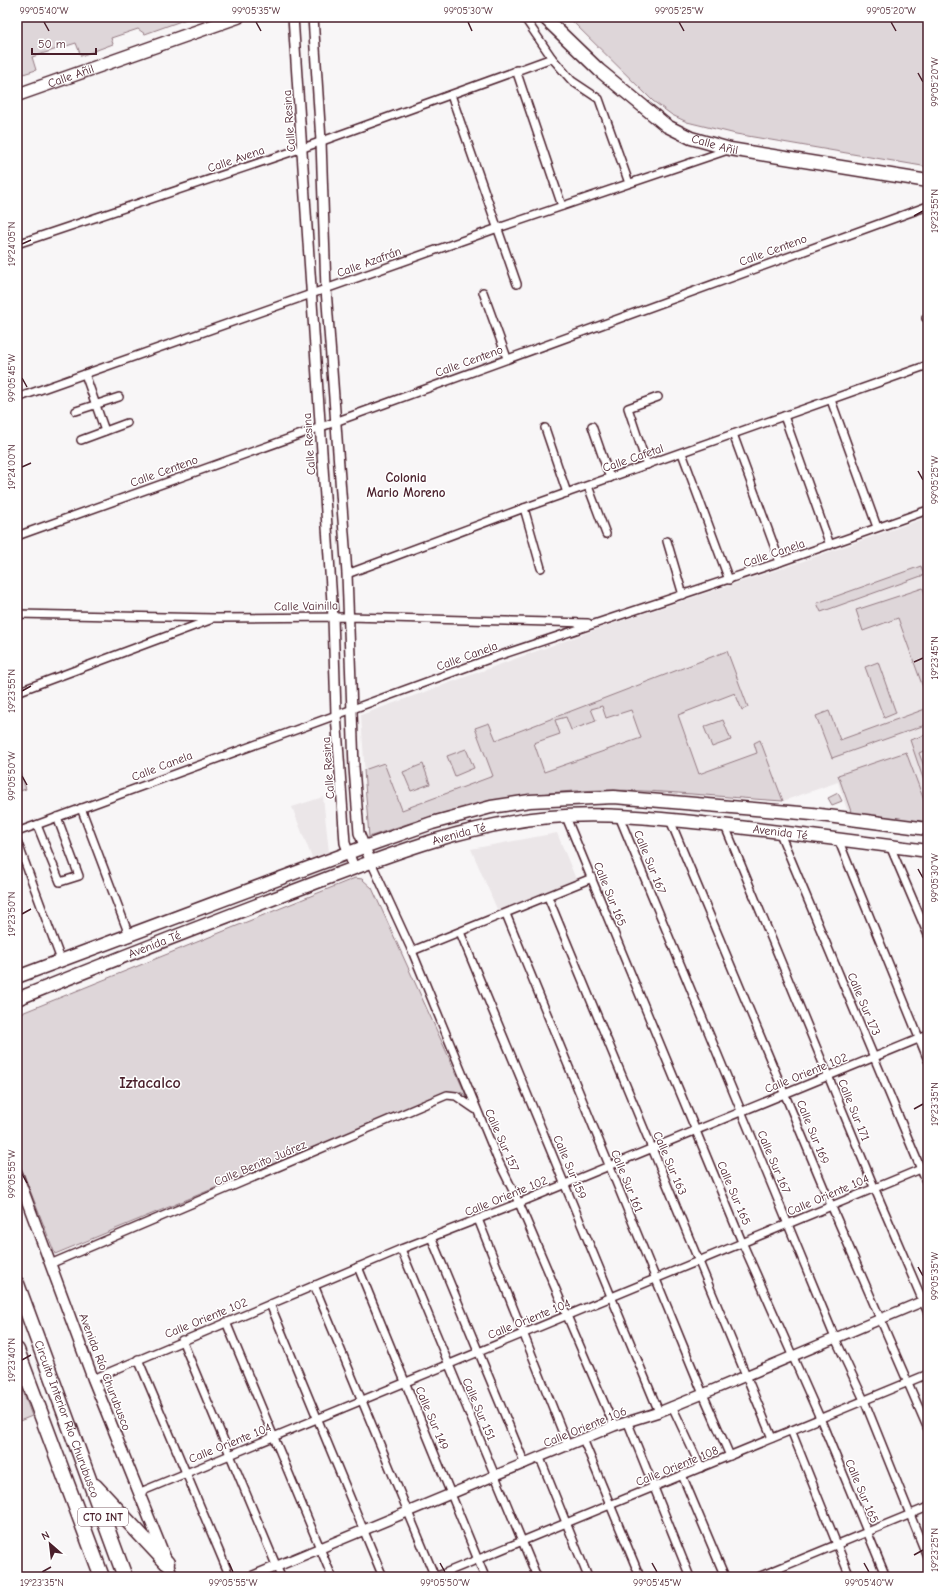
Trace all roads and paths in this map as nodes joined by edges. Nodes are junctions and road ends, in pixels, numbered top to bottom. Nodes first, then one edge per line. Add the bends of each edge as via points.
1 (238, 17) edge
2 (293, 17) edge
3 (313, 17) edge
4 (524, 17) edge
5 (544, 17) edge
6 (552, 58) junction
7 (516, 70) junction
8 (17, 95) edge
9 (451, 95) junction
10 (321, 141) junction
11 (302, 148) junction
12 (730, 149) junction
13 (928, 181) edge
14 (629, 183) junction
15 (562, 206) junction
16 (928, 206) edge
17 (498, 228) junction
18 (17, 244) edge
19 (517, 284) dead end
20 (326, 289) junction
21 (483, 292) dead end
22 (312, 294) junction
23 (507, 358) junction
24 (928, 365) edge
25 (85, 374) junction
26 (119, 397) dead end
27 (658, 397) dead end
28 (17, 398) edge
29 (831, 400) junction
30 (96, 404) junction
31 (76, 411) dead end
32 (784, 416) junction
33 (335, 422) junction
34 (127, 423) dead end
35 (592, 426) dead end
36 (320, 428) junction
37 (545, 428) dead end
38 (105, 431) junction
39 (733, 434) junction
40 (81, 440) dead end
41 (682, 453) junction
42 (647, 465) junction
43 (610, 478) junction
44 (588, 486) junction
45 (567, 493) junction
46 (524, 508) junction
47 (928, 510) edge
48 (877, 528) junction
49 (606, 534) dead end
50 (17, 536) edge
51 (667, 542) dead end
52 (830, 546) junction
53 (780, 562) junction
54 (541, 568) dead end
55 (347, 574) junction
56 (729, 580) junction
57 (683, 595) junction
58 (17, 614) edge
59 (348, 616) junction
60 (333, 617) junction
61 (215, 618) junction
62 (594, 623) junction
63 (17, 692) edge
64 (352, 710) junction
65 (336, 714) junction
66 (81, 808) junction
67 (566, 816) junction
68 (619, 816) junction
69 (57, 817) junction
70 (670, 820) junction
71 (36, 825) junction
72 (725, 826) junction
73 (928, 829) edge
74 (779, 831) junction
75 (17, 832) edge
76 (838, 839) junction
77 (17, 841) edge
78 (890, 846) junction
79 (364, 847) junction
80 (928, 851) edge
81 (347, 853) junction
82 (371, 862) junction
83 (354, 868) junction
84 (592, 878) junction
85 (548, 897) junction
86 (506, 914) junction
87 (460, 932) junction
88 (129, 935) junction
89 (928, 935) edge
90 (412, 951) junction
91 (60, 960) junction
92 (17, 977) edge
93 (17, 999) edge
94 (928, 1035) edge
95 (919, 1039) junction
96 (874, 1057) junction
97 (928, 1060) edge
98 (828, 1075) junction
99 (785, 1093) junction
100 (476, 1109) junction
101 (741, 1112) junction
102 (695, 1130) junction
103 (652, 1149) junction
104 (609, 1166) junction
105 (928, 1166) edge
106 (921, 1168) junction
107 (17, 1174) edge
108 (565, 1184) junction
109 (928, 1186) edge
110 (874, 1187) junction
111 (519, 1203) junction
112 (831, 1205) junction
113 (478, 1219) junction
114 (788, 1224) junction
115 (431, 1237) junction
116 (742, 1242) junction
117 (401, 1249) junction
118 (699, 1260) junction
119 (50, 1264) junction
120 (358, 1267) junction
121 (656, 1278) junction
122 (17, 1284) edge
123 (314, 1285) junction
124 (612, 1297) junction
125 (925, 1300) edge
126 (270, 1304) junction
127 (928, 1313) edge
128 (567, 1315) junction
129 (879, 1320) junction
130 (226, 1322) junction
131 (524, 1333) junction
132 (835, 1338) junction
133 (182, 1340) junction
134 (17, 1350) edge
135 (478, 1352) junction
136 (792, 1356) junction
137 (138, 1359) junction
138 (448, 1363) junction
139 (928, 1374) edge
140 (746, 1375) junction
141 (93, 1379) junction
142 (405, 1382) junction
143 (908, 1382) junction
144 (703, 1394) junction
145 (361, 1400) junction
146 (864, 1400) junction
147 (672, 1406) junction
148 (659, 1412) junction
149 (318, 1418) junction
150 (820, 1418) junction
151 (628, 1423) junction
152 (614, 1426) junction
153 (928, 1429) edge
154 (791, 1430) junction
155 (274, 1436) junction
156 (772, 1438) junction
157 (583, 1439) junction
158 (568, 1446) junction
159 (230, 1454) junction
160 (730, 1456) junction
161 (540, 1458) junction
162 (525, 1464) junction
163 (701, 1468) junction
164 (187, 1472) junction
165 (88, 1476) junction
166 (496, 1476) junction
167 (682, 1476) junction
168 (654, 1487) junction
169 (138, 1492) junction
170 (451, 1494) junction
171 (610, 1505) junction
172 (928, 1507) edge
173 (408, 1512) junction
174 (910, 1514) junction
175 (566, 1523) junction
176 (365, 1530) junction
177 (867, 1533) junction
178 (523, 1541) junction
179 (837, 1545) junction
180 (320, 1548) junction
181 (478, 1559) junction
182 (928, 1560) edge
183 (167, 1563) junction
184 (276, 1566) junction
185 (102, 1577) edge
186 (125, 1577) edge
187 (173, 1577) edge
188 (230, 1577) edge
189 (252, 1577) edge
190 (281, 1577) edge
191 (332, 1577) edge
192 (383, 1577) edge
193 (435, 1577) edge
194 (486, 1577) edge
195 (537, 1577) edge
196 (588, 1577) edge
197 (640, 1577) edge
198 (690, 1577) edge
199 (725, 1577) edge
200 (758, 1577) edge
201 (850, 1577) edge
202 (886, 1577) edge

1 - 8 main road, Calle Añil
2 - 11 street, Calle Resina
3 - 10 street
4 - 6 street
5 - 12 main road, Calle Añil via 599,70 668,126 691,138
6 - 7 street, Calle Avena
6 - 14 street via 572,81 599,99
7 - 9 street, Calle Avena
7 - 15 street
9 - 10 street, Calle Avena
9 - 17 street
10 - 11 street, Calle Avena
10 - 20 street
11 - 18 street, Calle Avena
11 - 22 street, Calle Resina
12 - 13 main road, Calle Añil
12 - 14 street, Calle Azafrán
14 - 15 street, Calle Azafrán
15 - 17 street, Calle Azafrán
16 - 23 street, Calle Centeno
17 - 19 street
17 - 20 street, Calle Azafrán
20 - 22 street, Calle Azafrán
20 - 33 street
21 - 23 street
22 - 25 street, Calle Azafrán
22 - 36 street, Calle Resina
23 - 33 street, Calle Centeno
24 - 29 street, Calle Cafetal
25 - 28 street, Calle Azafrán
25 - 30 street
26 - 30 street
27 - 42 street via 628,408
29 - 32 street, Calle Cafetal
29 - 48 street
30 - 31 street
30 - 38 street
32 - 39 street, Calle Cafetal
32 - 52 street
33 - 36 street, Calle Centeno
33 - 55 street
34 - 38 street
35 - 43 street
36 - 50 street, Calle Centeno
36 - 60 street, Calle Resina
37 - 45 street
38 - 40 street
39 - 41 street, Calle Cafetal
39 - 53 street
41 - 42 street, Calle Cafetal
41 - 56 street
42 - 43 street, Calle Cafetal
43 - 44 street, Calle Cafetal
44 - 45 street, Calle Cafetal
44 - 49 street
45 - 46 street, Calle Cafetal
46 - 54 street
46 - 55 street, Calle Cafetal
47 - 48 street, Calle Canela
48 - 52 street, Calle Canela
51 - 57 street
52 - 53 street, Calle Canela
53 - 56 street, Calle Canela
55 - 59 street
56 - 57 street, Calle Canela
57 - 62 street, Calle Canela
58 - 61 street, Calle Vainilla
59 - 60 street, Calle Vainilla
59 - 62 street, Calle Vainilla
59 - 64 street
60 - 61 street, Calle Vainilla
60 - 65 street, Calle Resina
61 - 63 street
62 - 64 street, Calle Canela
64 - 65 street, Calle Canela
64 - 79 street via 359,826
65 - 66 street, Calle Canela
65 - 81 street, Calle Resina
66 - 69 street, Calle Canela
66 - 88 street
67 - 68 main road, Avenida Té
67 - 82 main road, Avenida Té via 496,824 439,838
67 - 84 street, Calle Sur 165
68 - 70 main road, Avenida Té
68 - 101 street, Calle Sur 167
69 - 71 street, Calle Canela
69 - 71 street via 79,876 60,882
70 - 72 main road, Avenida Té
70 - 99 street, Calle Sur 169
71 - 75 street, Calle Canela
72 - 74 main road, Avenida Té
72 - 98 street, Calle Sur 171
73 - 79 main road, Avenida Té via 812,814 664,800 568,798 491,807 432,823
74 - 76 main road, Avenida Té
74 - 96 street, Calle Sur 173
76 - 78 main road, Avenida Té
76 - 95 street
77 - 91 street
78 - 80 main road, Avenida Té
78 - 89 street
79 - 81 main road, Avenida Té
79 - 82 street
81 - 83 street, Calle Resina
81 - 88 main road, Avenida Té
82 - 83 main road, Avenida Té
82 - 90 street, Calle Sur 157
83 - 93 main road, Avenida Té
84 - 85 street
84 - 102 street, Calle Sur 165
85 - 86 street
85 - 103 street, Calle Sur 163
86 - 87 street
86 - 104 street, Calle Sur 161
87 - 90 street
87 - 108 street, Calle Sur 159
88 - 91 main road, Avenida Té
90 - 100 street, Calle Sur 157
91 - 92 main road, Avenida Té
94 - 95 street, Calle Oriente 102
95 - 96 street, Calle Oriente 102
95 - 97 street
96 - 98 street, Calle Oriente 102
96 - 106 street, Calle Sur 173
98 - 99 street, Calle Oriente 102
98 - 110 street, Calle Sur 171
99 - 101 street, Calle Oriente 102
99 - 112 street, Calle Sur 169
100 - 111 street, Calle Sur 157
100 - 119 street, Calle Benito Juárez via 456,1096 447,1095
101 - 102 street, Calle Oriente 102
101 - 114 street, Calle Sur 167
102 - 103 street, Calle Oriente 102
102 - 116 street, Calle Sur 165
103 - 104 street, Calle Oriente 102
103 - 118 street, Calle Sur 163
104 - 108 street, Calle Oriente 102
104 - 121 street, Calle Sur 161
105 - 106 street, Calle Oriente 104
106 - 109 street, Calle Sur 173
106 - 110 street, Calle Oriente 104
107 - 119 main road, Avenida Río Churubusco / CTO INT
108 - 111 street, Calle Oriente 102
108 - 124 street, Calle Sur 159
110 - 112 street, Calle Oriente 104
110 - 125 street, Calle Sur 171
111 - 113 street, Calle Oriente 102
111 - 128 street, Calle Sur 157
112 - 114 street, Calle Oriente 104
112 - 129 street, Calle Sur 169
113 - 115 street, Calle Oriente 102
113 - 131 street
114 - 116 street, Calle Oriente 104
114 - 132 street, Calle Sur 167
115 - 117 street, Calle Oriente 102
115 - 135 street
116 - 118 street, Calle Oriente 104
116 - 136 street, Calle Sur 165
117 - 120 street, Calle Oriente 102
117 - 138 street, Calle Sur 151
118 - 121 street, Calle Oriente 104
118 - 140 street, Calle Sur 163
119 - 141 main road, Avenida Río Churubusco / CTO INT
120 - 123 street, Calle Oriente 102
120 - 142 street, Calle Sur 149
121 - 124 street, Calle Oriente 104
121 - 144 street, Calle Sur 161
122 - 165 highway, Circuito Interior Río Churubusco / CTO INT
123 - 126 street, Calle Oriente 102
123 - 145 street
124 - 128 street, Calle Oriente 104
124 - 148 street, Calle Sur 159
125 - 127 street, Calle Sur 171
125 - 129 street, Calle Oriente 106
126 - 130 street, Calle Oriente 102
126 - 149 street
128 - 131 street, Calle Oriente 104
128 - 152 street, Calle Sur 157
129 - 132 street, Calle Oriente 106
129 - 143 street, Calle Sur 169
130 - 133 street, Calle Oriente 102
130 - 155 street
131 - 135 street, Calle Oriente 104
131 - 158 street
132 - 136 street, Calle Oriente 106
132 - 146 street, Calle Sur 167
133 - 137 street, Calle Oriente 102
133 - 159 street
134 - 185 highway, Circuito Interior Río Churubusco / CTO INT
135 - 138 street, Calle Oriente 104
135 - 162 street
136 - 140 street, Calle Oriente 106
136 - 150 street, Calle Sur 165
137 - 141 street, Calle Oriente 102
137 - 164 street
138 - 142 street, Calle Oriente 104
138 - 166 street, Calle Sur 151
139 - 143 street, Calle Oriente 108
140 - 144 street, Calle Oriente 106
140 - 156 street, Calle Sur 163
141 - 169 main road, Avenida Río Churubusco / CTO INT
142 - 145 street, Calle Oriente 104
142 - 170 street, Calle Sur 149
143 - 146 street, Calle Oriente 108
143 - 153 street, Calle Sur 169
144 - 147 street, Calle Oriente 106
144 - 160 street, Calle Sur 161
145 - 149 street, Calle Oriente 104
145 - 173 street
146 - 150 street, Calle Oriente 108
146 - 174 street, Calle Sur 167
147 - 148 street, Calle Oriente 106
147 - 163 street
148 - 151 street, Calle Oriente 106
149 - 155 street, Calle Oriente 104
149 - 176 street
150 - 154 street, Calle Oriente 108
150 - 177 street, Calle Sur 165
151 - 152 street, Calle Oriente 106
151 - 168 street
152 - 157 street, Calle Oriente 106
154 - 156 street, Calle Oriente 108
154 - 179 street
155 - 159 street, Calle Oriente 104
155 - 180 street
156 - 160 street, Calle Oriente 108
157 - 158 street, Calle Oriente 106
157 - 171 street
158 - 161 street, Calle Oriente 106
159 - 164 street, Calle Oriente 104
159 - 184 street
160 - 163 street, Calle Oriente 108
161 - 162 street, Calle Oriente 106
161 - 175 street
162 - 166 street, Calle Oriente 106
163 - 167 street, Calle Oriente 108
164 - 169 street, Calle Oriente 104
164 - 188 street
165 - 183 highway
165 - 186 highway, Circuito Interior Río Churubusco / CTO INT
166 - 170 street, Calle Oriente 106
166 - 178 street, Calle Sur 151
167 - 168 street, Calle Oriente 108
167 - 199 street
168 - 171 street, Calle Oriente 108
168 - 198 street
169 - 183 main road, Avenida Río Churubusco / CTO INT
170 - 173 street, Calle Oriente 106
170 - 181 street, Calle Sur 149
171 - 175 street, Calle Oriente 108
171 - 197 street
172 - 174 street
173 - 176 street, Calle Oriente 106
173 - 193 street
174 - 177 street
174 - 182 street, Calle Sur 167
175 - 178 street, Calle Oriente 108
175 - 196 street
176 - 180 street, Calle Oriente 106
176 - 192 street
177 - 179 street
177 - 202 street, Calle Sur 165
178 - 181 street, Calle Oriente 108
178 - 195 street, Calle Sur 151
179 - 200 street
179 - 201 street
180 - 184 street, Calle Oriente 106
180 - 191 street
181 - 193 street, Calle Oriente 108
181 - 194 street, Calle Sur 149
183 - 187 main road, Avenida Río Churubusco / CTO INT
184 - 189 street, Calle Oriente 106
184 - 190 street

